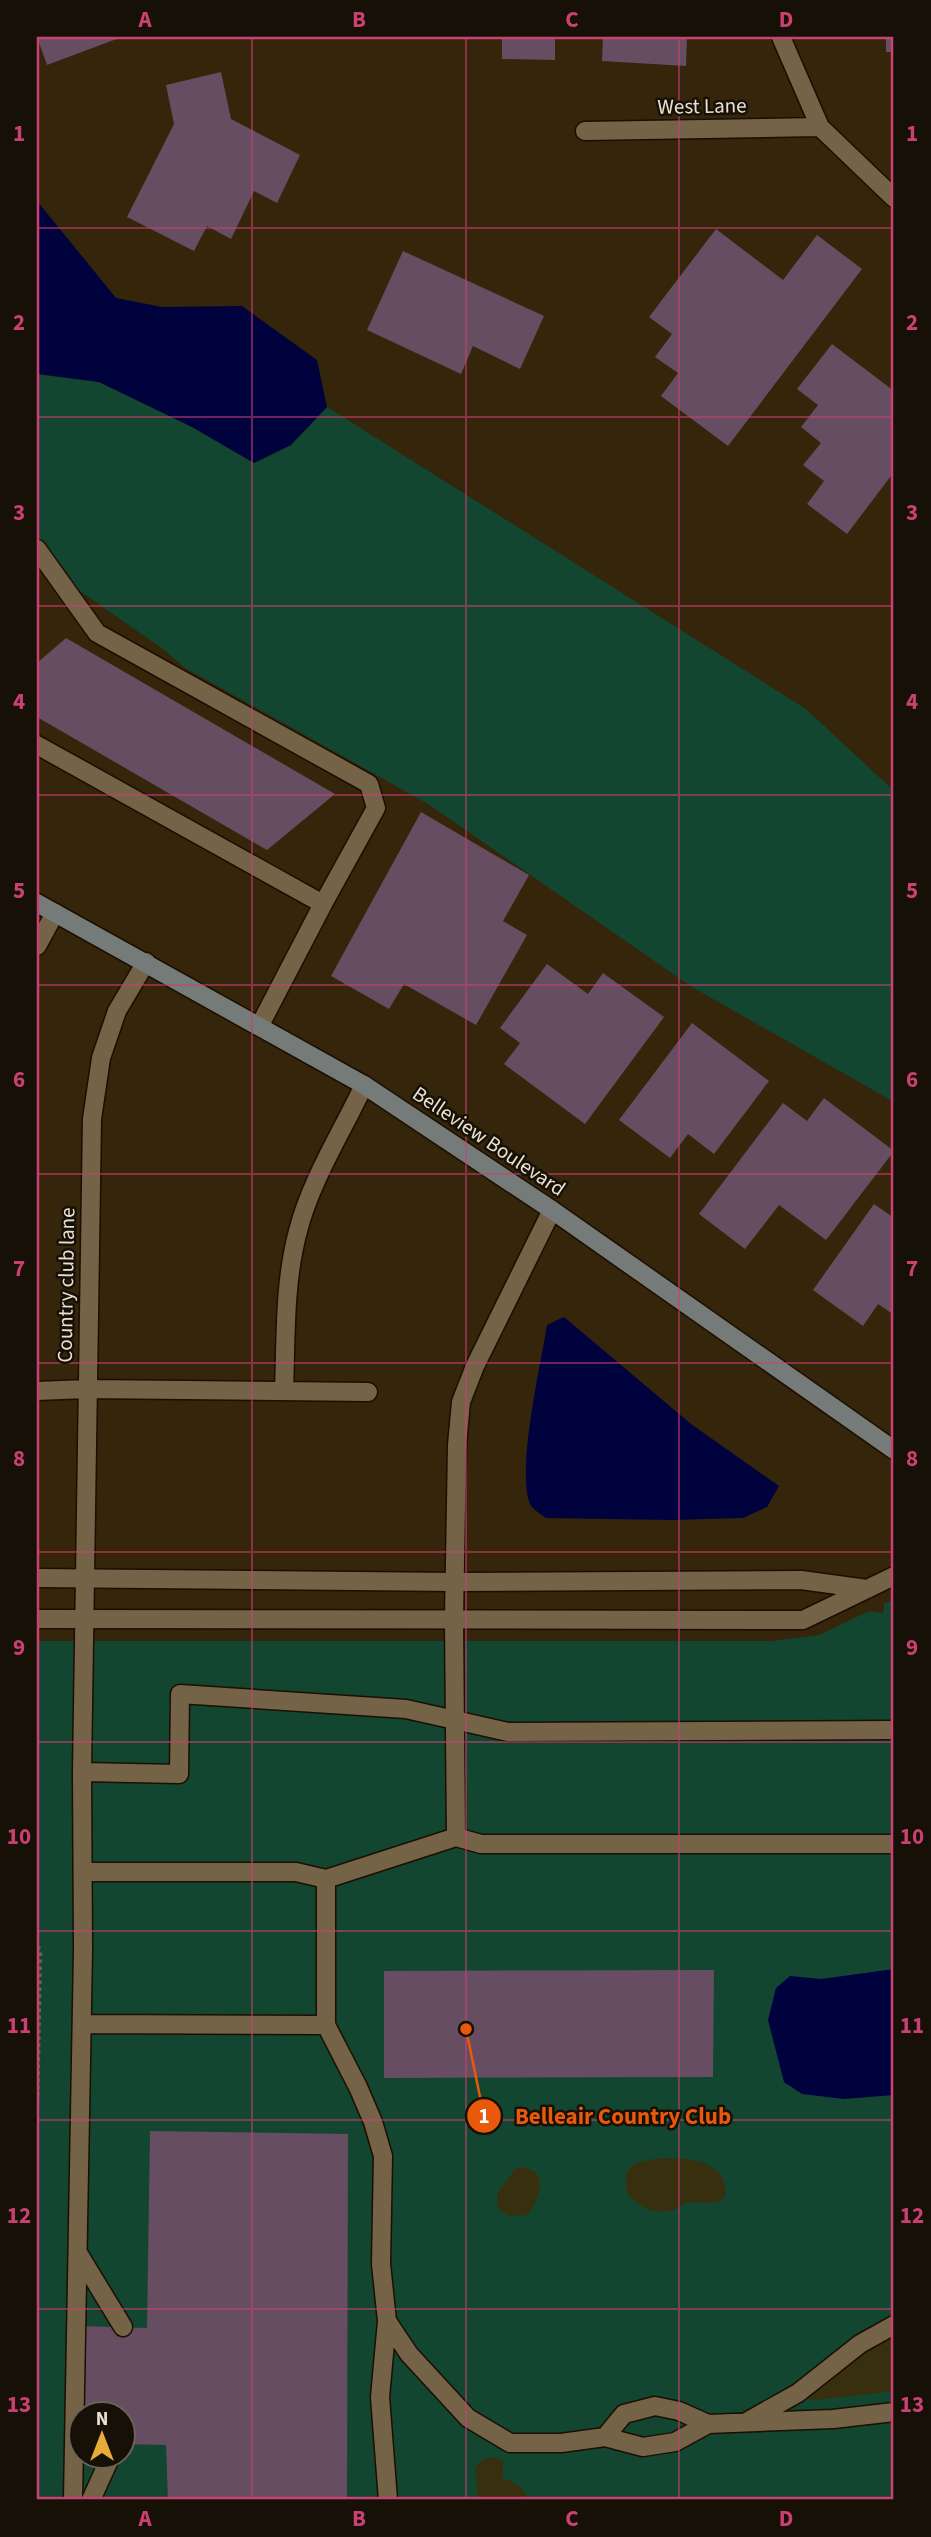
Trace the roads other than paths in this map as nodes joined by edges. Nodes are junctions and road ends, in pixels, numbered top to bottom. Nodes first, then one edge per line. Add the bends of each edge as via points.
1 (781, 37) edge
2 (820, 127) junction
3 (585, 131) dead end
4 (894, 198) edge
5 (40, 560) edge
6 (37, 744) edge
7 (37, 903) edge
8 (323, 904) junction
9 (55, 913) junction
10 (37, 946) edge
11 (146, 962) junction
12 (260, 1025) junction
13 (364, 1085) junction
14 (552, 1210) junction
15 (86, 1389) junction
16 (37, 1391) edge
17 (284, 1391) junction
18 (368, 1392) dead end
19 (894, 1450) edge
20 (894, 1576) edge
21 (37, 1578) edge
22 (84, 1580) junction
23 (455, 1582) junction
24 (867, 1589) junction
25 (37, 1619) edge
26 (84, 1620) junction
27 (454, 1620) junction
28 (454, 1721) junction
29 (894, 1730) edge
30 (82, 1772) junction
31 (456, 1838) junction
32 (894, 1844) edge
33 (84, 1872) junction
34 (326, 1879) junction
35 (82, 2024) junction
36 (326, 2025) junction
37 (78, 2253) junction
38 (387, 2321) junction
39 (894, 2325) edge
40 (123, 2327) dead end
41 (894, 2412) edge
42 (745, 2423) junction
43 (708, 2424) junction
44 (605, 2437) junction
45 (105, 2470) edge
46 (73, 2500) edge
47 (91, 2500) edge
48 (388, 2500) edge

1 - 2 street
2 - 3 street, West Lane
2 - 4 street
5 - 8 street via 97,633 369,784 376,808
6 - 8 street
7 - 9 street, Belleview Boulevard
8 - 12 street
9 - 10 street
9 - 11 street, Belleview Boulevard
11 - 12 street, Belleview Boulevard
11 - 15 street, Country club lane via 117,1011 101,1058 92,1119
12 - 13 street, Belleview Boulevard
13 - 14 street, Belleview Boulevard
13 - 17 street via 298,1229 288,1276
14 - 19 street, Belleview Boulevard
14 - 23 street via 461,1402
15 - 16 street
15 - 17 street
15 - 22 street, Country club lane
17 - 18 street
20 - 24 street
21 - 22 street
22 - 23 street
22 - 26 street, Country club lane
23 - 24 street via 801,1580
23 - 27 street
24 - 27 street via 803,1620
25 - 26 street
26 - 27 street
26 - 30 street, Country club lane
27 - 28 street
28 - 29 street via 508,1732
28 - 30 street via 406,1709 180,1694 179,1774
28 - 31 street
30 - 33 street, Country club lane
31 - 32 street via 481,1844
31 - 34 street
33 - 34 street via 296,1872
33 - 35 street, Country club lane
34 - 36 street
35 - 36 street
35 - 37 street, Country club lane
36 - 38 street via 358,2087 383,2157 381,2264
37 - 40 street
37 - 46 street, Country club lane
38 - 44 street via 409,2354 468,2418 510,2442
38 - 48 street via 380,2397
39 - 42 street via 860,2344 798,2393
41 - 42 street
42 - 43 street
43 - 44 street via 675,2442 643,2447
43 - 44 street via 655,2406 624,2414
45 - 47 street

